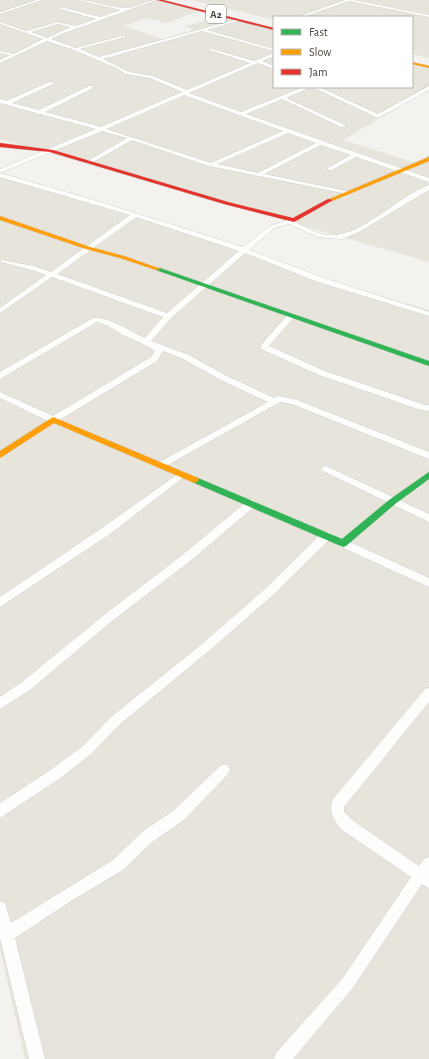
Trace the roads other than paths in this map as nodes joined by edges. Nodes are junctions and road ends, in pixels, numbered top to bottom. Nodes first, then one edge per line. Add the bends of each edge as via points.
1 (25, 0) edge
2 (40, 0) edge
3 (79, 0) edge
4 (155, 0) edge
5 (159, 0) edge
6 (187, 0) edge
7 (349, 0) edge
8 (33, 2) junction
9 (61, 8) dead end
10 (125, 10) junction
11 (0, 13) edge
12 (302, 16) edge
13 (429, 16) edge
14 (101, 19) junction
15 (46, 20) dead end
16 (236, 20) junction
17 (273, 22) edge
18 (0, 23) edge
19 (57, 23) junction
20 (76, 27) junction
21 (273, 29) edge
22 (202, 30) junction
23 (26, 32) junction
24 (123, 36) dead end
25 (47, 38) junction
26 (76, 49) junction
27 (211, 49) dead end
28 (273, 50) edge
29 (0, 52) edge
30 (273, 54) edge
31 (14, 56) junction
32 (413, 56) edge
33 (99, 59) junction
34 (429, 60) edge
35 (0, 62) edge
36 (257, 62) junction
37 (413, 63) edge
38 (429, 67) edge
39 (273, 68) edge
40 (51, 83) dead end
41 (91, 87) dead end
42 (306, 88) edge
43 (317, 88) edge
44 (429, 88) edge
45 (185, 92) junction
46 (283, 98) junction
47 (0, 101) edge
48 (8, 103) junction
49 (38, 113) junction
50 (241, 114) junction
51 (343, 126) dead end
52 (100, 129) junction
53 (287, 131) junction
54 (132, 138) junction
55 (320, 143) junction
56 (0, 144) edge
57 (50, 151) junction
58 (356, 155) junction
59 (429, 159) edge
60 (88, 163) junction
61 (211, 165) junction
62 (330, 169) dead end
63 (0, 171) edge
64 (403, 171) junction
65 (0, 175) edge
66 (258, 175) junction
67 (429, 180) edge
68 (429, 187) edge
69 (346, 193) junction
70 (135, 215) junction
71 (0, 218) edge
72 (292, 221) junction
73 (88, 248) junction
74 (244, 250) junction
75 (1, 259) edge
76 (52, 274) junction
77 (203, 285) junction
78 (0, 311) edge
79 (429, 314) edge
80 (168, 316) junction
81 (291, 316) junction
82 (146, 341) junction
83 (154, 345) junction
84 (429, 364) edge
85 (0, 376) edge
86 (0, 395) edge
87 (274, 401) junction
88 (429, 408) edge
89 (53, 420) junction
90 (0, 455) edge
91 (429, 456) edge
92 (161, 465) junction
93 (326, 469) dead end
94 (182, 474) junction
95 (429, 475) edge
96 (392, 502) junction
97 (252, 503) junction
98 (429, 518) edge
99 (326, 536) junction
100 (343, 543) junction
101 (429, 583) edge
102 (0, 603) edge
103 (429, 694) edge
104 (0, 704) edge
105 (224, 770) dead end
106 (0, 811) edge
107 (426, 873) edge
108 (0, 908) edge
109 (6, 935) junction
110 (37, 1059) edge
111 (282, 1059) edge

1 - 8 street
2 - 8 street
3 - 10 street
4 - 10 street
5 - 16 main road, A2
6 - 17 main road, A2
7 - 12 street
7 - 13 street
8 - 11 street
9 - 14 street
10 - 14 street
14 - 20 street
15 - 19 street
16 - 21 main road, A2
16 - 22 street
18 - 23 street
19 - 20 street
19 - 23 street
20 - 25 street
22 - 28 street
22 - 33 street
23 - 25 street
24 - 26 street
25 - 26 street
25 - 31 street
26 - 33 street
27 - 36 street
29 - 31 street
30 - 36 street
31 - 35 street
32 - 34 main road
33 - 45 street via 128,74 151,77
36 - 39 street
36 - 45 street
37 - 38 main road
40 - 48 street
41 - 49 street
42 - 46 street
43 - 44 street via 378,116
45 - 50 street
45 - 52 street
46 - 50 street
46 - 51 street
47 - 48 street
48 - 49 street
49 - 52 street
50 - 53 street
52 - 54 street
52 - 57 street
53 - 55 street
53 - 61 street
54 - 60 street
54 - 61 street
55 - 58 street
55 - 66 street
56 - 57 main road via 26,150
57 - 60 main road
57 - 63 street
58 - 62 street
58 - 64 street
59 - 64 main road
60 - 72 main road
61 - 66 street
64 - 67 street
64 - 69 main road
65 - 70 street
66 - 69 street
68 - 72 street via 357,231 342,237 320,236
69 - 72 main road via 324,202
70 - 73 street
70 - 74 street
71 - 73 main road
72 - 74 street via 272,227
73 - 76 street
73 - 77 main road
74 - 77 street
74 - 79 street via 318,279
75 - 76 street
76 - 78 street
76 - 80 street
77 - 80 street
77 - 81 main road
80 - 82 street
81 - 84 main road
81 - 88 street via 264,347 322,372
82 - 83 street
82 - 85 street via 104,321 96,320
83 - 87 street via 186,357
83 - 89 street via 159,350 154,359
86 - 89 street
87 - 91 street via 280,399 294,402
87 - 92 street
89 - 90 main road
89 - 92 main road
92 - 94 main road
93 - 96 street
94 - 97 main road
94 - 102 street via 106,531
95 - 96 main road
96 - 98 street
96 - 100 main road
97 - 99 main road
97 - 104 street via 26,686
99 - 100 main road
99 - 106 street via 269,592 115,721 88,750
100 - 101 street
103 - 107 street via 338,804 337,810 339,817 347,825
105 - 109 street via 179,815 147,837 118,865
107 - 111 street via 347,984
108 - 109 street
109 - 110 street

